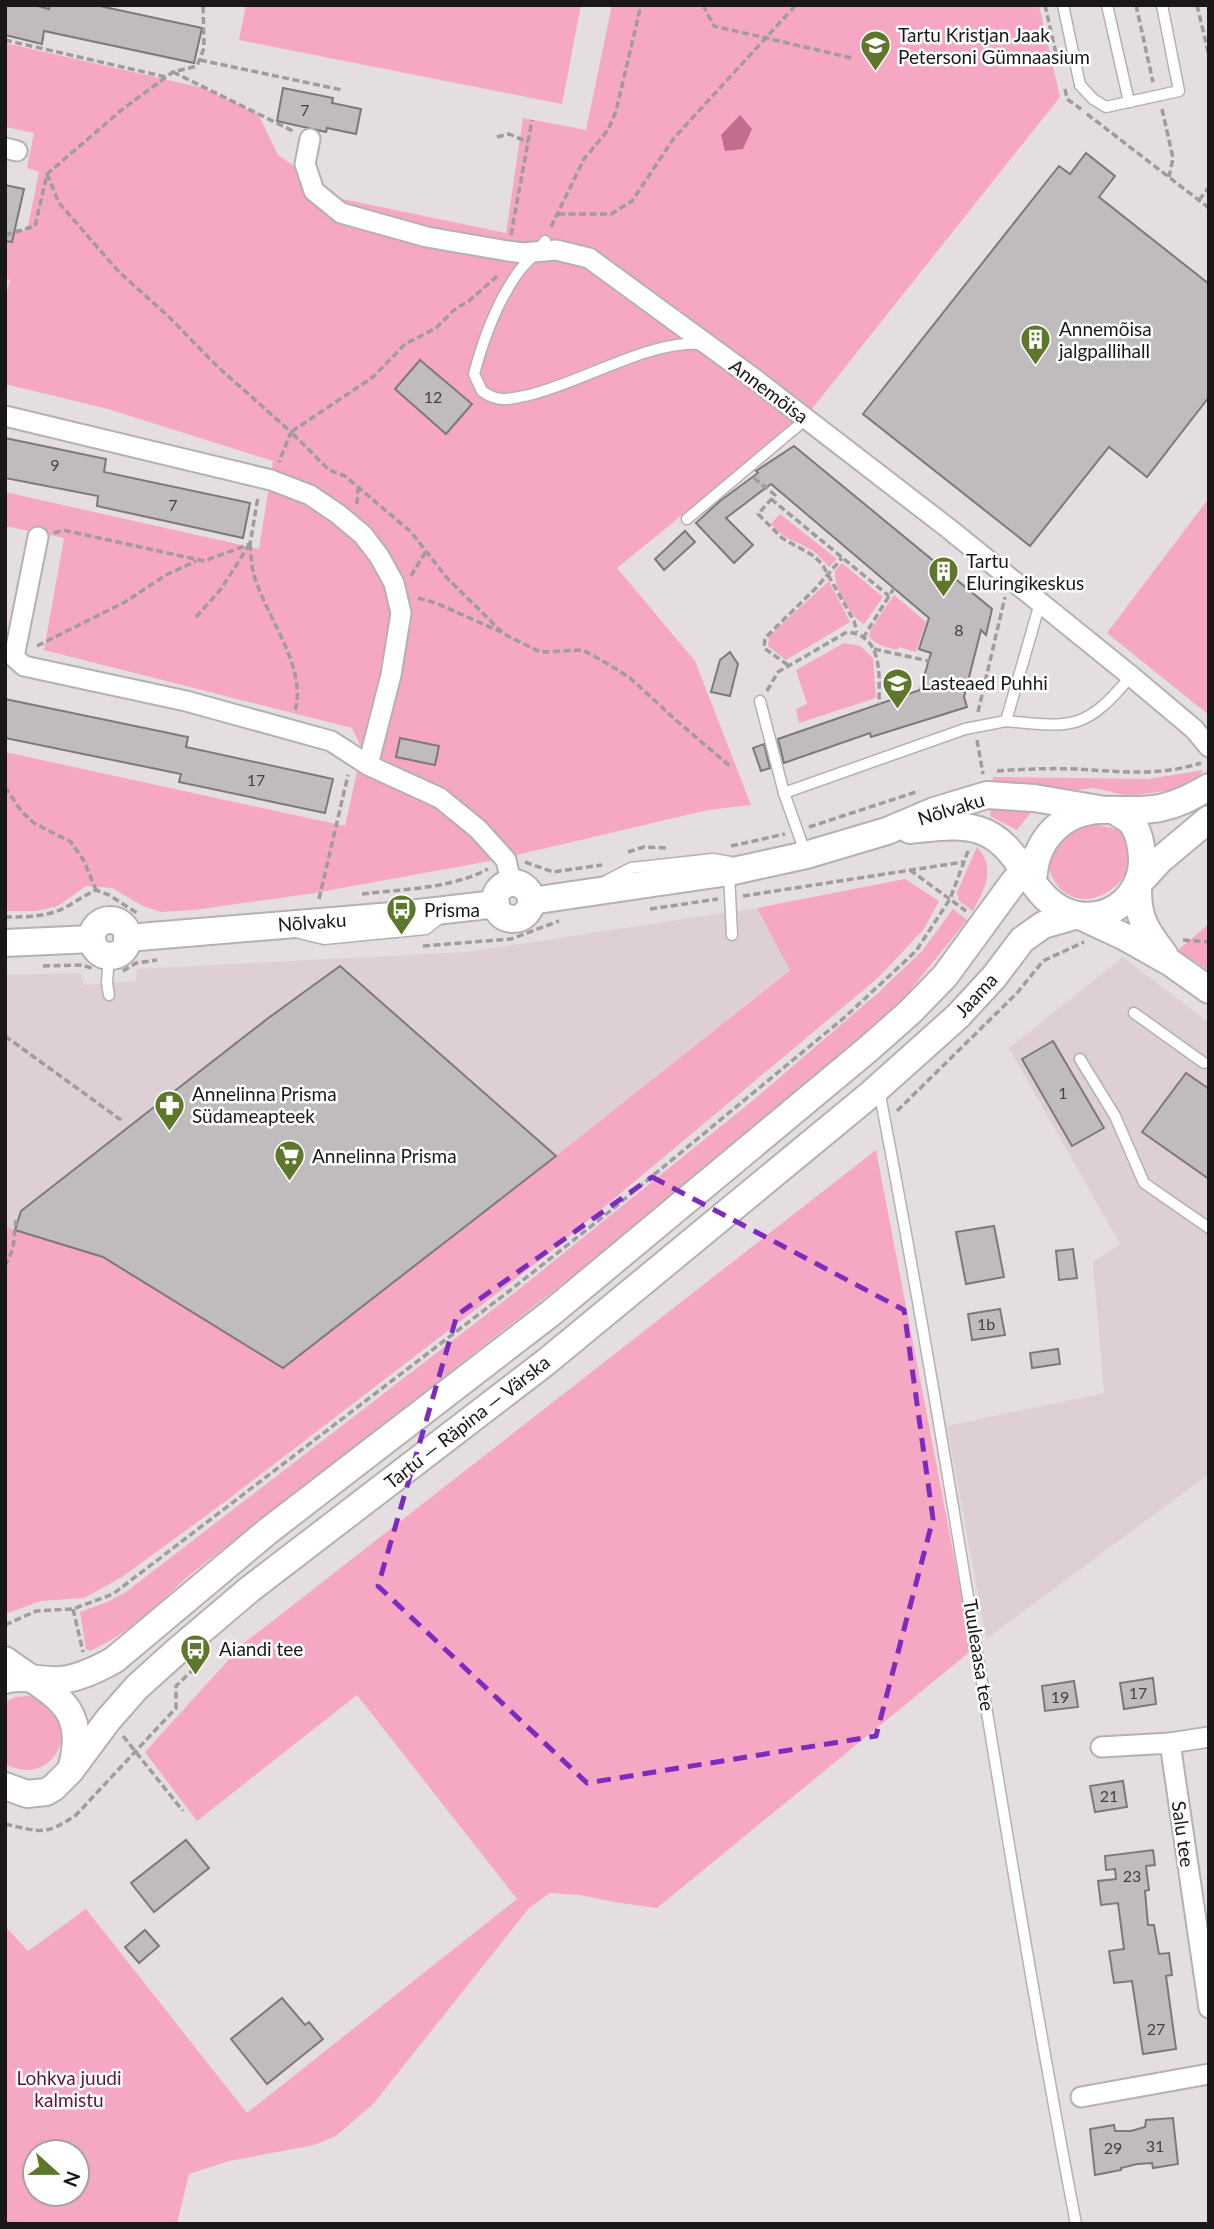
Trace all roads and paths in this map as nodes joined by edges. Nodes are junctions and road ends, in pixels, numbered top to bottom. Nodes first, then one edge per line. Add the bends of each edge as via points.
1 (203, 5) edge
2 (641, 5) edge
3 (702, 5) edge
4 (796, 5) edge
5 (1063, 5) edge
6 (1107, 5) edge
7 (1162, 5) edge
8 (1198, 5) edge
9 (764, 39) junction
10 (5, 40) edge
11 (1209, 56) edge
12 (852, 58) dead end
13 (200, 60) junction
14 (173, 72) junction
15 (166, 77) junction
16 (342, 90) dead end
17 (1129, 102) junction
18 (532, 120) dead end
19 (497, 137) dead end
20 (310, 139) joint
21 (528, 142) junction
22 (47, 174) junction
23 (1209, 187) edge
24 (1199, 200) dead end
25 (558, 214) junction
26 (5, 235) edge
27 (528, 249) junction
28 (708, 345) junction
29 (5, 416) edge
30 (806, 419) junction
31 (291, 432) junction
32 (744, 470) junction
33 (266, 479) junction
34 (771, 499) junction
35 (687, 519) dead end
36 (38, 537) joint
37 (250, 544) junction
38 (842, 558) junction
39 (198, 560) junction
40 (829, 574) junction
41 (894, 588) dead end
42 (1006, 590) dead end
43 (412, 596) dead end
44 (889, 596) junction
45 (1040, 603) junction
46 (197, 617) dead end
47 (856, 632) junction
48 (503, 633) junction
49 (863, 638) junction
50 (874, 649) junction
51 (14, 657) junction
52 (929, 661) dead end
53 (789, 666) junction
54 (1131, 676) junction
55 (760, 701) joint
56 (880, 704) dead end
57 (1006, 721) junction
58 (974, 727) junction
59 (289, 729) junction
60 (1209, 747) edge
61 (361, 760) junction
62 (730, 766) dead end
63 (1209, 786) edge
64 (5, 787) edge
65 (784, 793) junction
66 (987, 795) junction
67 (1106, 810) junction
68 (1209, 818) edge
69 (979, 830) junction
70 (887, 831) junction
71 (806, 855) junction
72 (755, 866) junction
73 (908, 869) dead end
74 (508, 871) junction
75 (553, 872) dead end
76 (729, 872) junction
77 (1032, 872) junction
78 (1138, 884) junction
79 (96, 890) junction
80 (582, 893) junction
81 (358, 894) dead end
82 (332, 897) dead end
83 (319, 899) junction
84 (950, 899) junction
85 (307, 901) dead end
86 (531, 901) junction
87 (496, 904) junction
88 (971, 915) dead end
89 (1078, 915) junction
90 (5, 918) edge
91 (732, 935) dead end
92 (117, 937) junction
93 (1095, 937) dead end
94 (1209, 942) edge
95 (5, 943) edge
96 (1174, 951) junction
97 (1209, 990) edge
98 (109, 995) dead end
99 (1135, 1013) dead end
100 (5, 1036) edge
101 (867, 1050) joint
102 (1080, 1059) dead end
103 (1207, 1062) edge
104 (879, 1087) junction
105 (121, 1120) dead end
106 (886, 1122) junction
107 (16, 1220) dead end
108 (1209, 1228) edge
109 (5, 1266) edge
110 (73, 1609) junction
111 (5, 1625) edge
112 (83, 1654) dead end
113 (5, 1660) edge
114 (202, 1662) dead end
115 (17, 1679) edge
116 (120, 1732) dead end
117 (1209, 1737) edge
118 (1170, 1743) junction
119 (1101, 1748) dead end
120 (136, 1750) junction
121 (70, 1771) junction
122 (7, 1788) edge
123 (183, 1811) dead end
124 (5, 1824) edge
125 (1209, 2008) edge
126 (1209, 2074) edge
127 (1081, 2097) dead end
128 (1076, 2224) edge

1 - 13 path
2 - 25 path via 616,111 608,130 584,159
3 - 9 path via 714,26
4 - 9 path
5 - 17 lane via 1080,85 1106,107
6 - 17 lane
7 - 17 lane via 1179,91
8 - 11 path
9 - 12 path
9 - 25 path via 674,138 632,201 611,214
10 - 15 path
13 - 14 path via 197,66
13 - 16 path
14 - 15 path
14 - 20 path
15 - 22 path
18 - 21 path
19 - 21 path via 509,134
20 - 27 street, Annemõisa via 305,164 314,191 341,213 427,237
21 - 27 path
22 - 26 path via 35,226
22 - 31 path via 59,203 120,272
23 - 24 path
25 - 27 path
27 - 28 street, Annemõisa via 589,258
27 - 28 lane via 491,323 474,374 482,391 497,399 566,384 663,348 685,343
27 - 31 path via 436,328 405,344 373,377
28 - 30 street, Annemõisa
29 - 33 street
30 - 32 lane
30 - 45 street, Annemõisa
31 - 33 path
31 - 48 path via 329,470 345,476 411,532 447,578
32 - 34 path via 775,495
32 - 35 lane
33 - 37 path
33 - 61 street via 310,495 338,514 371,546 394,583 401,613 391,675
34 - 38 path
34 - 40 path via 758,514 789,544 814,556
36 - 39 path via 63,530
36 - 51 street
37 - 39 path
37 - 46 path
37 - 59 path via 253,572 294,675 298,701
38 - 40 path
38 - 44 path
39 - 51 path
40 - 47 path
40 - 53 path via 765,638 764,648
41 - 44 path
42 - 58 path
43 - 48 path
44 - 49 path
45 - 54 street, Annemõisa
45 - 57 lane
47 - 49 path
47 - 53 path via 847,632
48 - 62 path via 540,652 583,650 608,664
49 - 50 path
50 - 52 path
50 - 56 path
51 - 59 street via 24,666
53 - 55 path via 778,672
54 - 57 lane via 1104,707 1085,720 1064,725
54 - 60 street, Annemõisa
55 - 65 lane
57 - 58 lane
58 - 65 lane
58 - 66 path
59 - 61 street via 331,741
61 - 74 street via 440,798 478,829
61 - 83 path
63 - 67 main road via 1183,802 1157,809
64 - 79 path via 34,822 71,842
65 - 71 lane
66 - 67 main road, Nõlvaku
66 - 70 main road, Nõlvaku
67 - 77 main road via 1080,814 1060,824 1042,843
67 - 78 main road via 1129,820 1138,832 1142,864
68 - 78 main road
69 - 70 main road, Nõlvaku
69 - 77 main road, Nõlvaku via 994,837
69 - 84 path
70 - 71 main road, Nõlvaku
71 - 72 main road, Nõlvaku
72 - 76 main road, Nõlvaku
72 - 80 lane via 713,859 631,868
73 - 84 path
74 - 75 path via 524,862
74 - 81 path
74 - 86 main road
74 - 87 main road
76 - 80 main road, Nõlvaku
76 - 91 lane
77 - 89 main road via 1045,900
77 - 101 main road, Jaama via 945,976
78 - 89 main road via 1125,902 1107,914
78 - 96 main road via 1143,927
79 - 90 path via 37,916
79 - 92 path via 109,895
80 - 86 main road, Nõlvaku
82 - 83 path
83 - 85 path
84 - 88 path
84 - 110 path via 916,951 845,1017 604,1216 124,1586
86 - 87 main road, Nõlvaku via 528,911 516,919 501,914
87 - 92 main road, Nõlvaku
89 - 96 main road via 1125,937
89 - 104 main road, Jaama via 1043,925 1022,940 958,1016
92 - 95 main road, Nõlvaku
92 - 98 lane via 107,983
93 - 106 path via 1043,961 1017,993
94 - 96 path
96 - 97 main road
99 - 103 lane
100 - 105 path
101 - 115 main road, Tartu — Räpina — Värska via 551,1313 268,1531 134,1644 92,1672 61,1680
102 - 108 lane via 1115,1116 1144,1183
104 - 106 lane, Tuuleaasa tee
104 - 121 main road, Tartu — Räpina — Värska via 546,1362 250,1589 137,1687
106 - 128 lane, Tuuleaasa tee
107 - 109 path via 13,1249
110 - 111 path via 36,1611
110 - 112 path
113 - 115 main road
114 - 120 path via 176,1686 176,1708
115 - 121 main road via 62,1700 72,1714 77,1746
116 - 120 path
117 - 118 street
118 - 119 street
118 - 125 street, Salu tee
120 - 123 path
120 - 124 path via 76,1815 56,1828 45,1832
121 - 122 main road, Tartu — Räpina — Värska via 46,1792 26,1794
126 - 127 street

